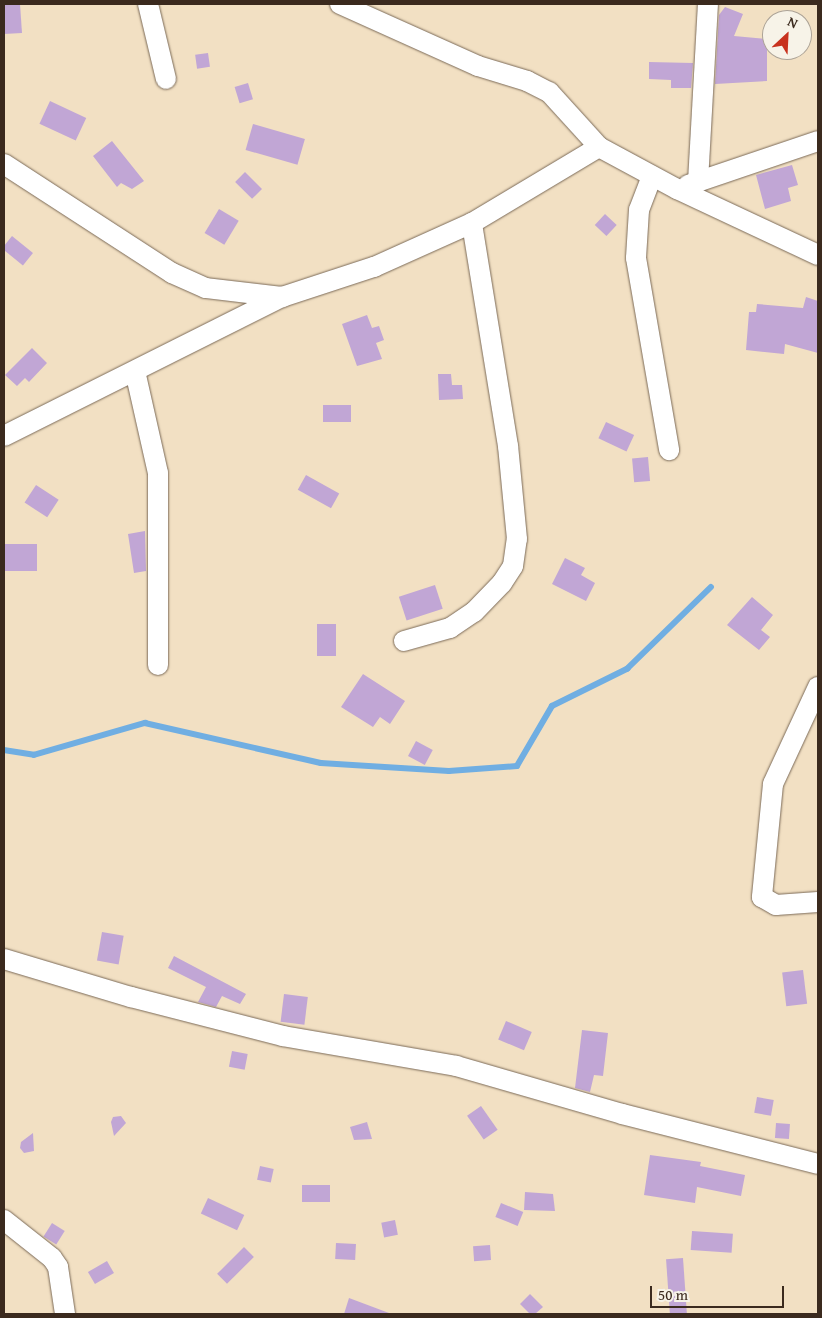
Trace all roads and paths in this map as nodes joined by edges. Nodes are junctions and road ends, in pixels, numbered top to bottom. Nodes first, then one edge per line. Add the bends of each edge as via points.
1 (148, 4) edge
2 (340, 4) edge
3 (708, 4) edge
4 (166, 78) dead end
5 (818, 141) edge
6 (599, 147) junction
7 (4, 164) edge
8 (652, 176) junction
9 (698, 182) junction
10 (677, 189) junction
11 (472, 223) junction
12 (818, 255) edge
13 (282, 297) junction
14 (135, 371) junction
15 (4, 436) edge
16 (670, 450) dead end
17 (404, 641) dead end
18 (158, 664) dead end
19 (818, 687) edge
20 (818, 902) edge
21 (4, 960) edge
22 (818, 1164) edge
23 (4, 1220) edge
24 (65, 1314) edge

1 - 4 street
2 - 6 street via 478,66 527,81 549,92
3 - 9 street
5 - 9 street
6 - 8 street
6 - 11 street
7 - 13 street via 172,274 206,288
8 - 10 street
8 - 16 street via 639,210 636,258
9 - 10 street
10 - 12 street
11 - 13 street via 374,267
11 - 17 street via 508,446 517,539 513,566 502,584 474,612 450,628
13 - 14 street
14 - 15 street
14 - 18 street via 158,473
19 - 20 street via 773,784 762,897 776,905
21 - 22 street via 283,1036 456,1066 622,1114
23 - 24 street via 52,1258 58,1267

